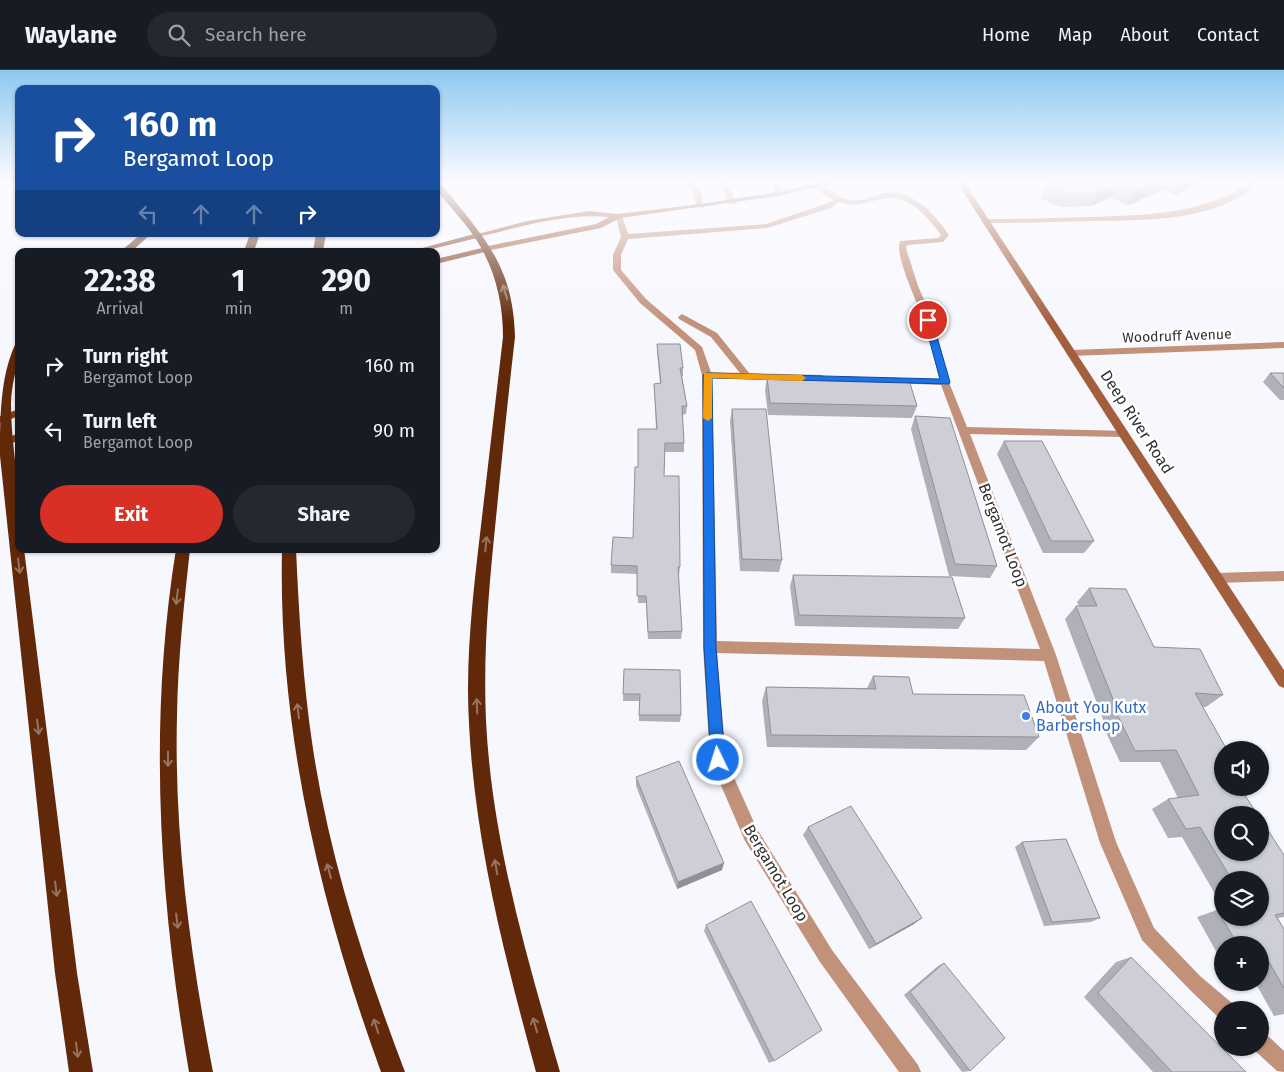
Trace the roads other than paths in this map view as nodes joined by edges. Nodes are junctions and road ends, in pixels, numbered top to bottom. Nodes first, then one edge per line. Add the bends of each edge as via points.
1 (472, 229) edge
2 (513, 229) edge
3 (578, 229) edge
4 (622, 229) edge
5 (731, 229) edge
6 (941, 229) edge
7 (990, 229) edge
8 (142, 237) edge
9 (625, 237) junction
10 (482, 242) junction
11 (130, 248) edge
12 (437, 248) edge
13 (440, 260) edge
14 (682, 317) dead end
15 (1284, 345) edge
16 (1071, 353) junction
17 (15, 354) edge
18 (707, 375) junction
19 (748, 376) junction
20 (837, 379) edge
21 (876, 380) edge
22 (946, 382) junction
23 (8, 416) edge
24 (964, 430) junction
25 (1123, 433) junction
26 (8, 441) edge
27 (15, 505) edge
28 (20, 553) edge
29 (183, 553) edge
30 (289, 553) edge
31 (1284, 576) edge
32 (1217, 578) junction
33 (710, 647) junction
34 (1049, 656) junction
35 (1284, 682) edge
36 (1214, 1001) edge
37 (1269, 1050) edge
38 (1284, 1064) edge
39 (81, 1072) edge
40 (201, 1072) edge
41 (393, 1072) edge
42 (548, 1072) edge
43 (911, 1072) edge

1 - 10 highway
2 - 10 street
3 - 10 street
4 - 9 street
5 - 9 street
6 - 22 street, Bergamot Loop via 945,235 940,240 902,244
7 - 16 street, Deep River Road
8 - 11 highway
9 - 18 street, Bergamot Loop via 617,255 617,270 643,301 699,349
10 - 12 main road
10 - 13 main road
42 -> 10 highway via 500,890 478,736 478,615 510,319 504,288
14 - 19 street via 714,335
15 - 16 street, Woodruff Avenue
16 - 25 street, Deep River Road
17 - 23 highway via 6,371 4,395
18 - 19 street
18 - 33 street, Bergamot Loop
19 - 20 street
21 - 22 street
22 - 24 street, Bergamot Loop
23 - 26 highway
24 - 25 street
24 - 34 street, Bergamot Loop
25 - 32 street, Deep River Road
26 -> 27 highway
28 -> 39 highway via 66,973
29 -> 40 highway via 172,642 168,803 175,902
41 -> 30 highway via 344,930 303,753 289,613
31 - 32 street
32 - 35 street, Deep River Road
33 - 34 street
33 - 43 street, Bergamot Loop via 718,760 751,835 826,956
34 - 36 street, Bergamot Loop via 1108,842 1148,934
37 - 38 street

